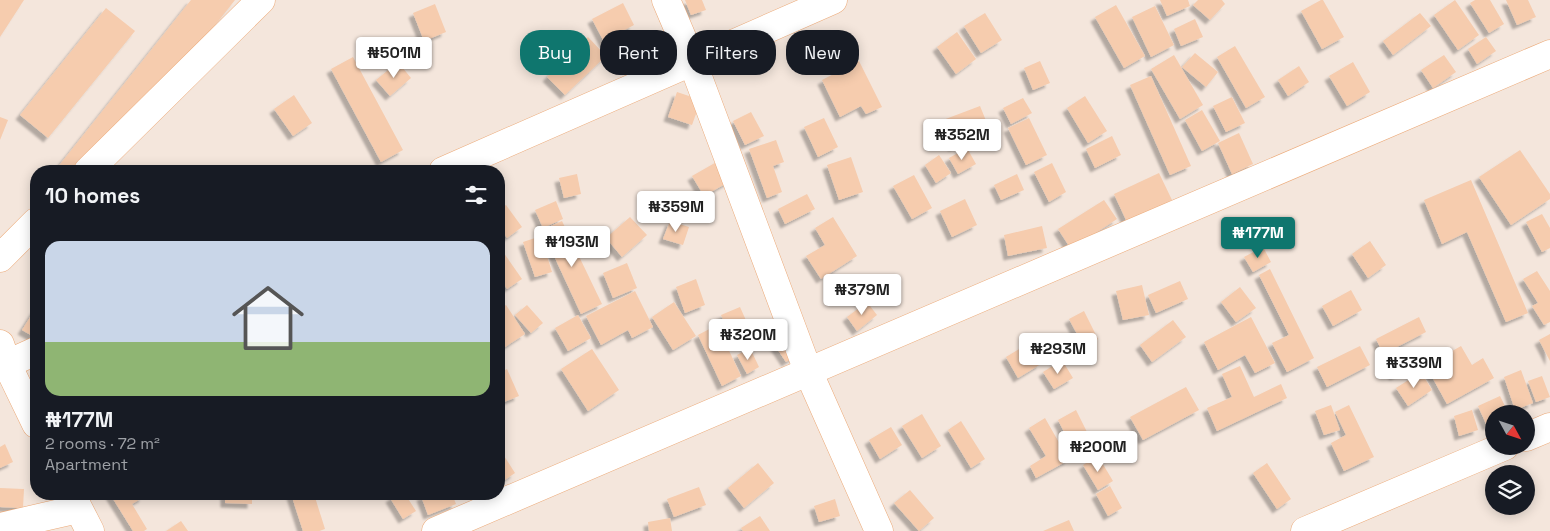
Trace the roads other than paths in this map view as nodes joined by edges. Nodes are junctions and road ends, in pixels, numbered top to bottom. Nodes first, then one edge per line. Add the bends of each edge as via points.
1 (261, 0) edge
2 (666, 0) edge
3 (833, 0) edge
4 (764, 30) edge
5 (687, 49) edge
6 (1550, 54) edge
7 (687, 63) edge
8 (697, 75) edge
9 (94, 165) edge
10 (457, 165) edge
11 (30, 228) edge
12 (0, 258) edge
13 (30, 352) edge
14 (4, 354) edge
15 (808, 371) junction
16 (30, 411) edge
17 (1550, 427) edge
18 (1535, 433) edge
19 (1485, 454) edge
20 (80, 511) edge
21 (0, 528) edge
22 (436, 531) edge
23 (879, 531) edge
24 (1305, 531) edge

1 - 9 street
2 - 5 street
3 - 4 street
6 - 15 street
7 - 10 street
8 - 15 street
11 - 12 street
13 - 14 street
14 - 16 street
15 - 22 street
15 - 23 street
17 - 18 street
19 - 24 street
20 - 21 street

